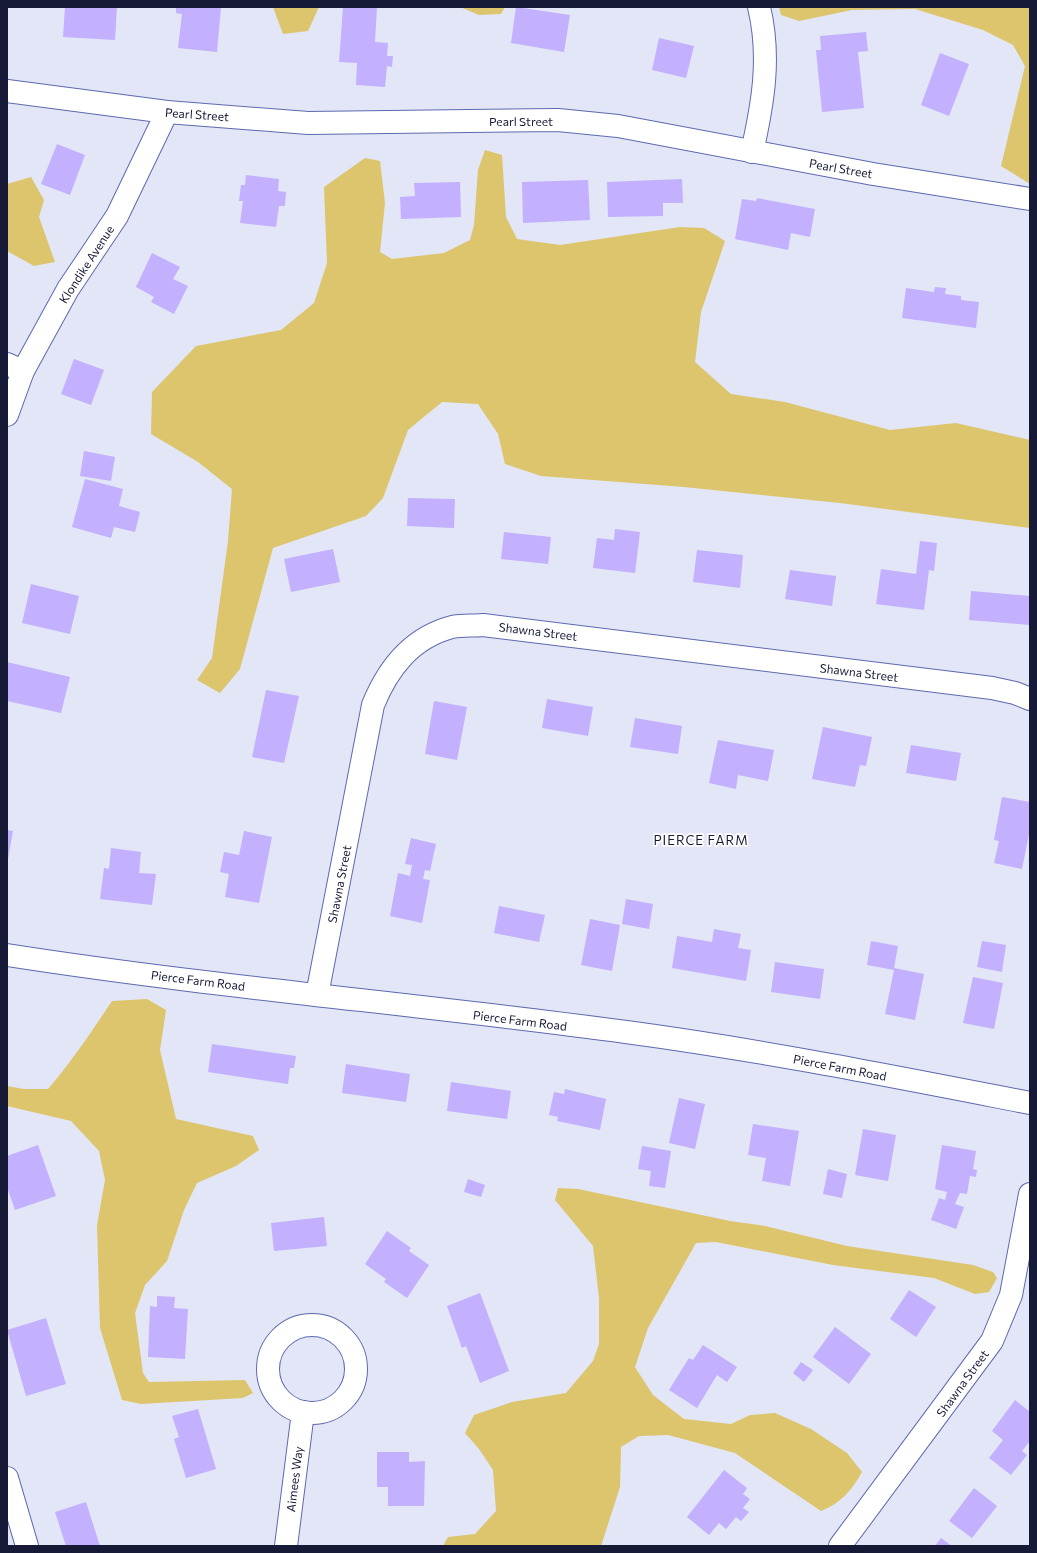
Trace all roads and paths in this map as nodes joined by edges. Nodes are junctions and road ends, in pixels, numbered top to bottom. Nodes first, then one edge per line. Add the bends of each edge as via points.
1 (759, 7) edge
2 (7, 91) edge
3 (167, 112) junction
4 (752, 152) junction
5 (1030, 199) edge
6 (15, 368) edge
7 (7, 415) edge
8 (1030, 699) edge
9 (7, 955) edge
10 (317, 995) junction
11 (1030, 1103) edge
12 (1030, 1194) edge
13 (303, 1412) junction
14 (7, 1478) edge
15 (27, 1546) edge
16 (286, 1546) edge
17 (840, 1546) edge

1 - 4 street via 766,46 766,79
2 - 3 street, Pearl Street
3 - 4 street, Pearl Street via 308,122 585,122
3 - 6 street, Klondike Avenue via 117,216
4 - 5 street, Pearl Street
6 - 7 street, Klondike Avenue
8 - 10 street, Shawna Street via 1015,693 976,686 483,625 452,627 411,648 396,662 382,682 373,705
9 - 10 street, Pierce Farm Road
10 - 11 street, Pierce Farm Road via 654,1036 779,1055
12 - 17 street, Shawna Street via 1011,1295 992,1341
13 - 13 street via 317,1413 342,1402 351,1390 355,1378 356,1364 352,1350 344,1338 320,1325 305,1325 290,1330 279,1340 271,1353 268,1368 270,1383 277,1396 289,1406
13 - 16 street, Aimees Way
14 - 15 street

